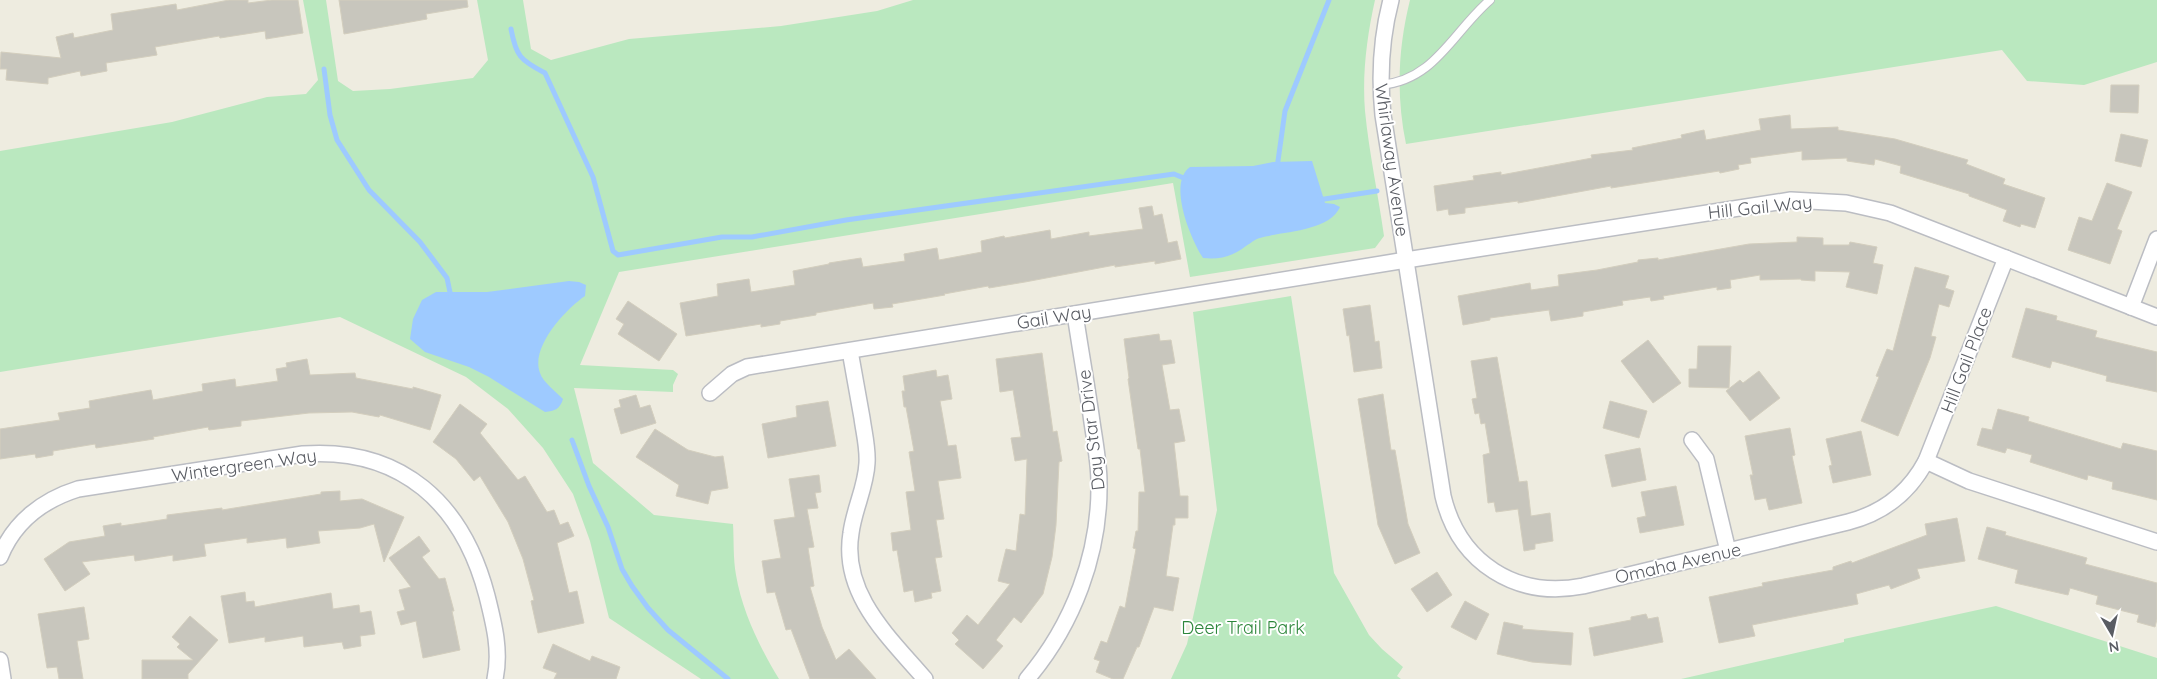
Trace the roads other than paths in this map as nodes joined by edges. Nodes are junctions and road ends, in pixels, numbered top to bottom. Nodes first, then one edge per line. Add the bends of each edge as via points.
1 (1391, 0) edge
2 (1490, 0) edge
3 (1381, 85) junction
4 (2157, 239) edge
5 (2006, 258) junction
6 (1406, 260) junction
7 (2131, 307) junction
8 (1075, 314) junction
9 (2157, 317) edge
10 (850, 351) junction
11 (710, 393) dead end
12 (1692, 440) dead end
13 (1926, 461) junction
14 (5, 532) edge
15 (2157, 542) edge
16 (1728, 551) junction
17 (0, 557) edge
18 (0, 660) edge
19 (3, 679) edge
20 (495, 679) edge
21 (925, 679) edge
22 (1027, 679) edge

1 - 3 street, Whirlaway Avenue via 1383,40
2 - 3 lane via 1426,68 1406,80
3 - 6 street, Whirlaway Avenue
4 - 7 street
5 - 6 street, Hill Gail Way via 1890,213 1846,203 1804,200 1772,202
5 - 7 street, Hill Gail Way
5 - 13 street, Hill Gail Place
6 - 8 street, Gail Way
6 - 16 street, Omaha Avenue via 1446,508 1462,540 1485,565 1520,584 1563,589
7 - 9 street, Hill Gail Way
8 - 10 street, Gail Way
8 - 22 street, Day Star Drive via 1098,459 1097,516 1090,562 1076,600 1049,650
10 - 11 street, Gail Way via 747,367 732,374
10 - 21 street via 867,455 865,478 850,533 852,570 857,589 870,613
12 - 16 street via 1706,459
13 - 15 street via 1969,480
13 - 16 street, Omaha Avenue via 1905,491 1892,503 1868,516
14 - 17 street, Wintergreen Way
14 - 20 street, Wintergreen Way via 37,509 78,489 303,454 339,454 372,461 402,473 423,488 446,510 466,538 479,566 495,629 498,650
18 - 19 street

